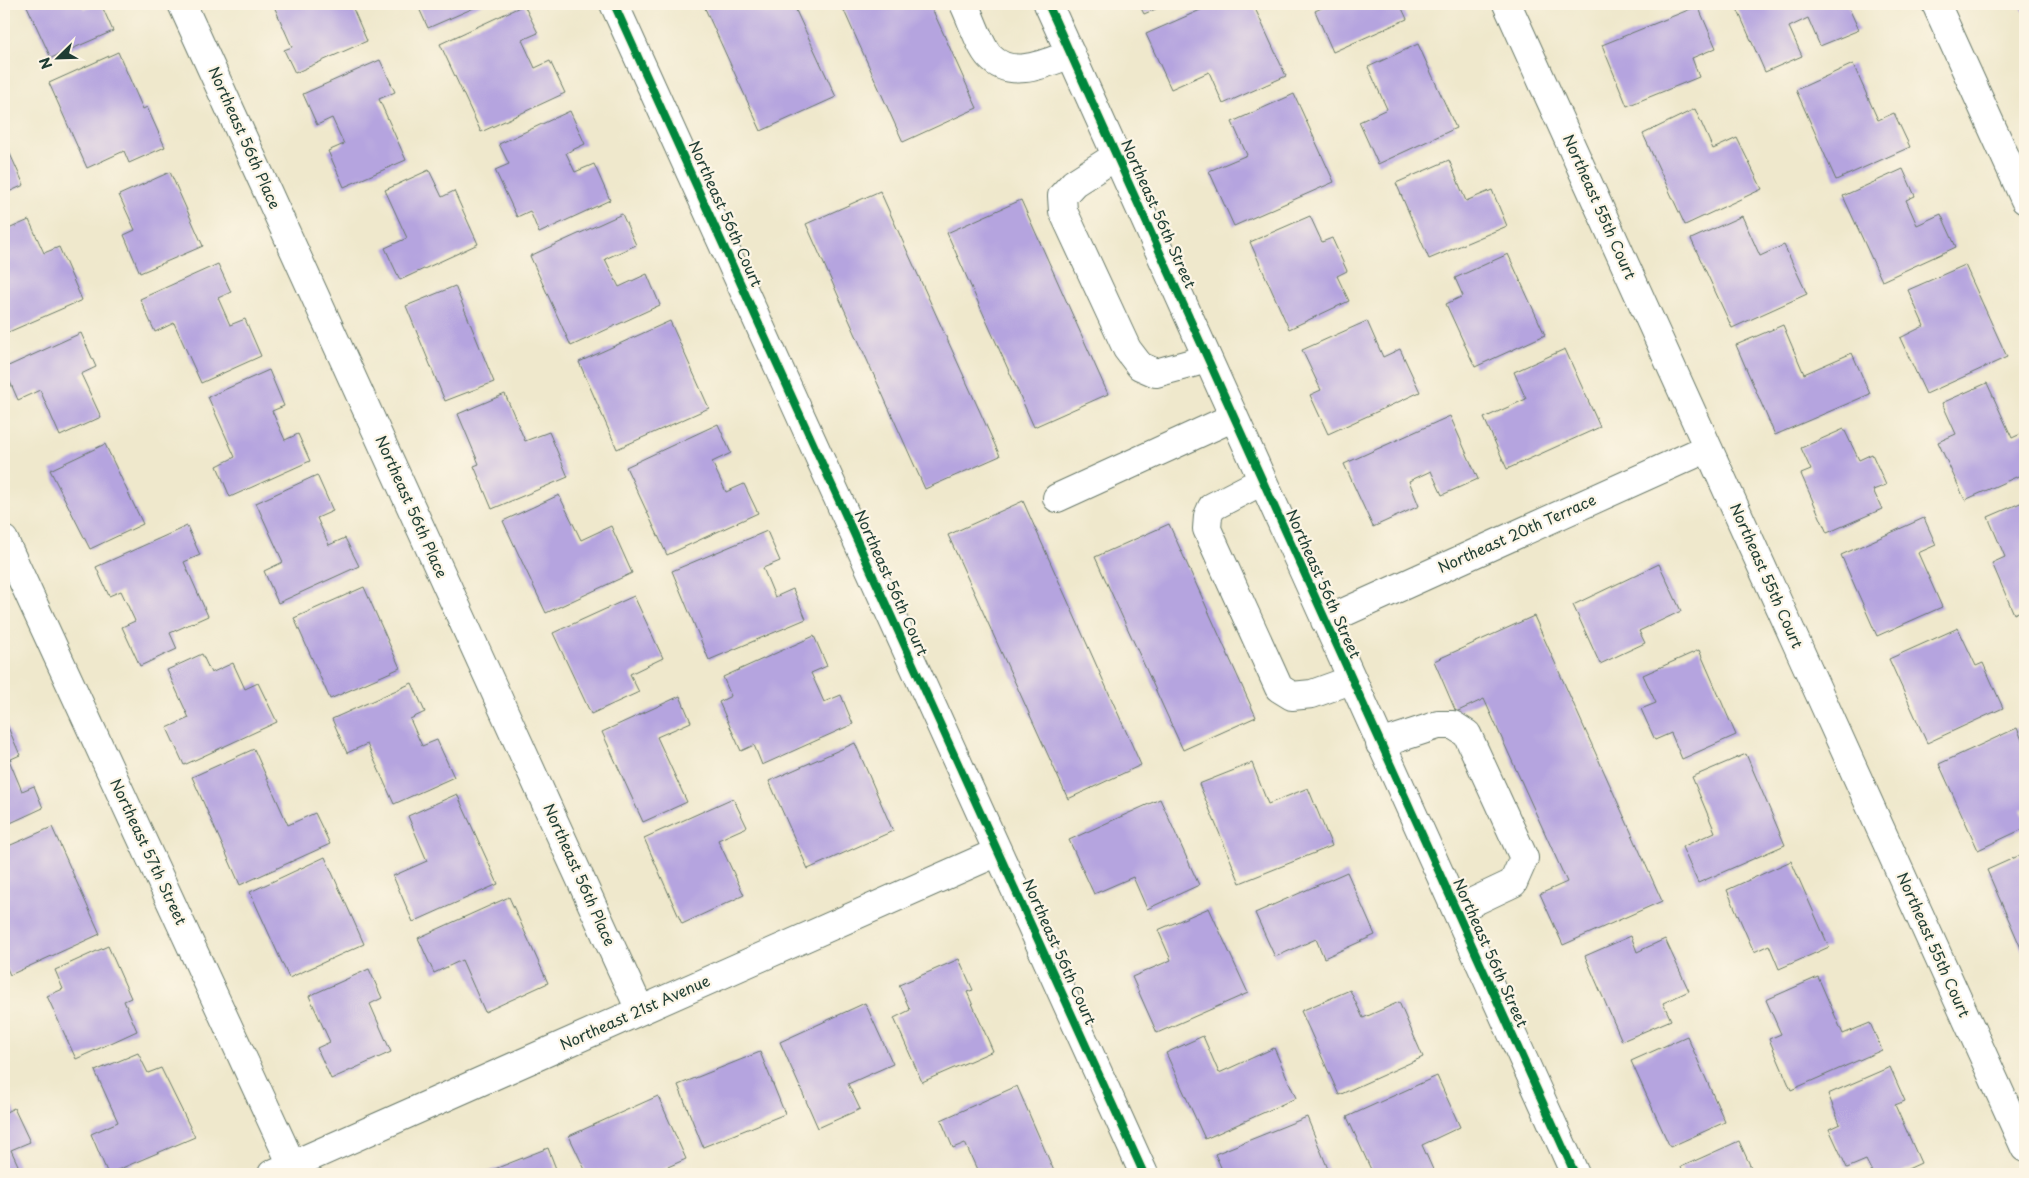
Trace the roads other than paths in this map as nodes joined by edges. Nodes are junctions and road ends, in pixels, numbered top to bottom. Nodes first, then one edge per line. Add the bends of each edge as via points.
1 (182, 4) edge
2 (614, 4) edge
3 (964, 4) edge
4 (1048, 4) edge
5 (1507, 4) edge
6 (1936, 4) edge
7 (1071, 54) junction
8 (1116, 156) junction
9 (2025, 200) edge
10 (1208, 359) junction
11 (1234, 417) junction
12 (1708, 448) junction
13 (1262, 481) junction
14 (1057, 498) dead end
15 (4, 540) edge
16 (1325, 621) junction
17 (1351, 680) junction
18 (1380, 744) junction
19 (998, 852) junction
20 (1456, 910) junction
21 (640, 1010) junction
22 (2025, 1148) edge
23 (282, 1170) edge
24 (1144, 1174) edge
25 (1575, 1174) edge

1 - 21 street, Northeast 56th Place
2 - 19 street, Northeast 56th Court
3 - 7 street via 988,56 998,64 1016,69 1033,68
4 - 7 street, Northeast 56th Street
5 - 12 street, Northeast 55th Court
6 - 9 street
7 - 8 street, Northeast 56th Street
8 - 10 street, Northeast 56th Street
8 - 10 street via 1074,182 1062,196 1063,211 1127,349 1140,366 1156,373
10 - 11 street, Northeast 56th Street
11 - 13 street, Northeast 56th Street
11 - 14 street
12 - 16 street, Northeast 20th Terrace
12 - 22 street, Northeast 55th Court
13 - 16 street, Northeast 56th Street
13 - 17 street via 1212,507 1207,529 1279,688 1292,696 1312,694
15 - 23 street, Northeast 57th Street
16 - 17 street, Northeast 56th Street
17 - 18 street, Northeast 56th Street
18 - 20 street, Northeast 56th Street
18 - 20 street via 1438,725 1453,725 1468,734 1524,858 1513,883
19 - 21 street, Northeast 21st Avenue
19 - 24 street, Northeast 56th Court
20 - 25 street, Northeast 56th Street
21 - 23 street, Northeast 21st Avenue

